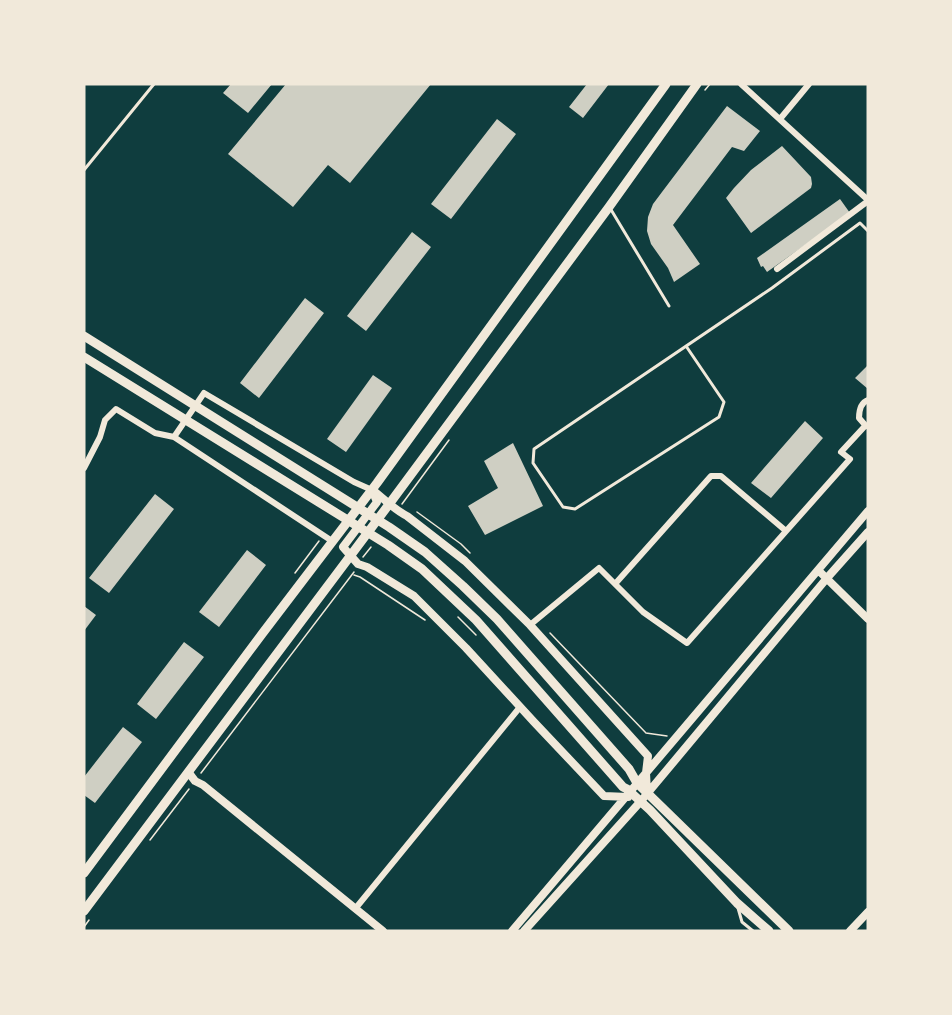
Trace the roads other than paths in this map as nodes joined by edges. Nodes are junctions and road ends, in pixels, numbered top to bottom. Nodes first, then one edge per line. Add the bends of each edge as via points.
1 (154, 84) edge
2 (666, 84) edge
3 (697, 84) edge
4 (741, 84) edge
5 (809, 84) edge
6 (780, 119) junction
7 (84, 170) edge
8 (868, 200) edge
9 (609, 207) junction
10 (868, 231) edge
11 (777, 269) dead end
12 (669, 306) dead end
13 (84, 336) edge
14 (686, 345) junction
15 (84, 357) edge
16 (868, 400) edge
17 (867, 426) edge
18 (174, 437) junction
19 (84, 468) edge
20 (372, 490) junction
21 (390, 503) junction
22 (868, 511) edge
23 (786, 531) junction
24 (868, 532) edge
25 (333, 541) junction
26 (350, 556) junction
27 (818, 570) junction
28 (827, 578) junction
29 (615, 584) junction
30 (868, 619) edge
31 (530, 626) junction
32 (520, 707) junction
33 (189, 773) junction
34 (646, 773) junction
35 (637, 783) junction
36 (646, 792) junction
37 (628, 794) junction
38 (641, 801) junction
39 (84, 873) edge
40 (737, 903) junction
41 (355, 909) junction
42 (84, 911) edge
43 (868, 912) edge
44 (382, 931) edge
45 (512, 931) edge
46 (524, 931) edge
47 (753, 931) edge
48 (768, 931) edge
49 (789, 931) edge
50 (850, 931) edge

1 - 7 lane
2 - 20 main road
3 - 9 main road
4 - 6 street
5 - 6 street
6 - 8 street
8 - 11 street
9 - 12 lane
9 - 21 main road
10 - 14 lane via 860,223
13 - 35 main road via 424,552 497,619 629,769
14 - 14 lane via 724,402 719,417 575,509 563,507 532,463 534,449
15 - 37 main road via 422,569 476,620
16 - 17 street via 860,409 860,418
17 - 23 street via 841,452 850,459
18 - 19 street via 155,433 116,409 105,420
18 - 20 street via 204,393
18 - 25 street
20 - 21 street
20 - 25 main road
20 - 26 street via 377,502 343,547
21 - 26 main road
21 - 31 street via 465,561
22 - 27 street
23 - 29 street via 720,476 711,476
23 - 29 street via 687,643 643,612
24 - 28 street
25 - 39 main road
26 - 32 street via 414,597
26 - 33 main road
27 - 28 street
27 - 34 street
28 - 30 street
28 - 36 street
29 - 31 street via 599,568
31 - 34 street via 648,756
32 - 37 street via 604,796
32 - 41 street
33 - 41 street
33 - 42 main road
34 - 35 street
34 - 36 street
35 - 36 main road
35 - 37 street
36 - 38 street
36 - 49 main road
37 - 38 main road
37 - 45 street
38 - 40 main road
38 - 46 street
40 - 47 lane via 742,921
40 - 48 main road
41 - 44 street
43 - 50 street

